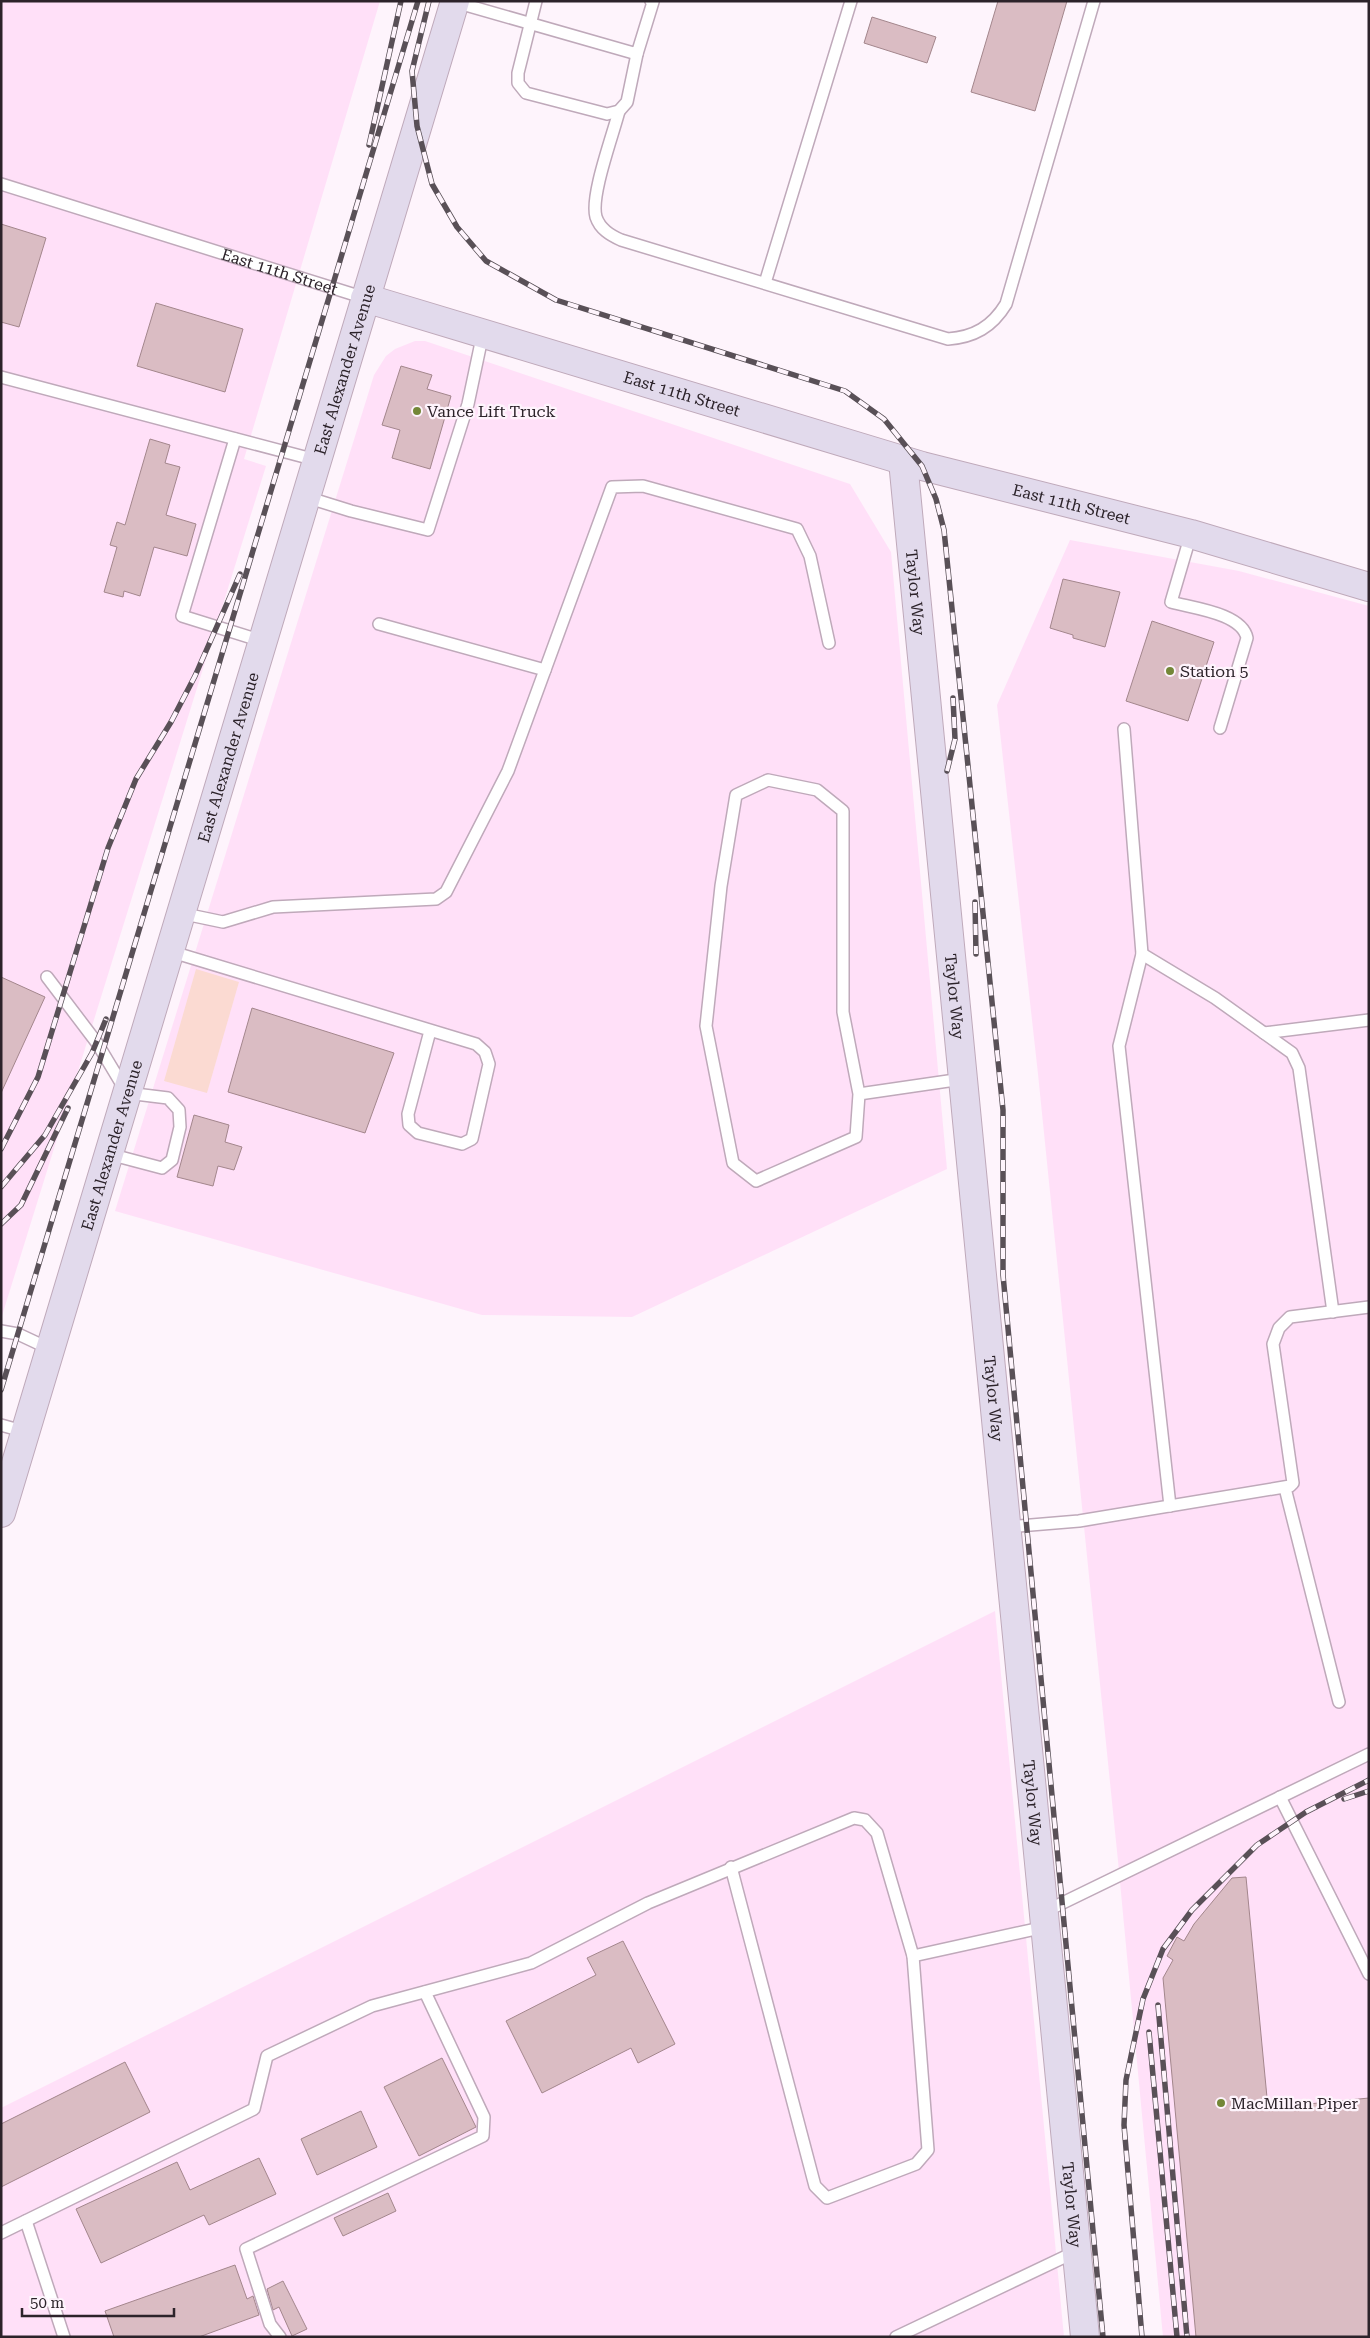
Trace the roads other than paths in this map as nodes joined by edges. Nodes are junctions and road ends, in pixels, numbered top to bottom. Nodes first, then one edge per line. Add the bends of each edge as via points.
1 (536, 1) edge
2 (652, 1) edge
3 (852, 1) edge
4 (1094, 1) edge
5 (455, 2) edge
6 (530, 23) junction
7 (638, 54) junction
8 (619, 111) junction
9 (1, 184) edge
10 (765, 283) junction
11 (365, 298) junction
12 (483, 333) junction
13 (1, 377) edge
14 (235, 439) junction
15 (316, 460) junction
16 (903, 461) junction
17 (306, 497) junction
18 (1191, 534) junction
19 (1369, 587) edge
20 (379, 624) dead end
21 (262, 641) junction
22 (829, 643) dead end
23 (545, 670) junction
24 (1220, 728) dead end
25 (1124, 729) dead end
26 (180, 913) junction
27 (169, 951) junction
28 (1142, 954) junction
29 (47, 977) dead end
30 (1369, 1020) edge
31 (430, 1031) junction
32 (1264, 1033) junction
33 (962, 1079) junction
34 (127, 1093) junction
35 (859, 1094) junction
36 (109, 1154) junction
37 (1369, 1307) edge
38 (1333, 1312) junction
39 (1, 1331) edge
40 (50, 1349) junction
41 (13, 1428) edge
42 (1285, 1488) junction
43 (1170, 1506) junction
44 (1, 1513) edge
45 (1006, 1527) junction
46 (1339, 1702) dead end
47 (1369, 1754) edge
48 (1280, 1797) junction
49 (731, 1867) junction
50 (1044, 1919) junction
51 (913, 1956) junction
52 (1368, 1975) edge
53 (424, 1992) junction
54 (26, 2221) junction
55 (1, 2233) edge
56 (1077, 2251) junction
57 (64, 2337) edge
58 (280, 2337) edge
59 (896, 2337) edge
60 (1085, 2337) edge

1 - 6 lane
2 - 7 lane
3 - 10 lane
4 - 10 lane via 1006,304 993,322 973,335 948,339
5 - 6 lane
5 - 11 street, East Alexander Avenue
6 - 7 lane
6 - 8 lane via 518,73 518,83 526,93 607,114
7 - 8 lane via 626,102
8 - 10 lane via 594,202 601,226 621,240
9 - 11 lane, East 11th Street
11 - 12 street, East 11th Street
11 - 15 street, East Alexander Avenue
12 - 16 street, East 11th Street
12 - 17 lane via 468,404 428,530
13 - 14 lane
14 - 15 lane
14 - 21 lane via 182,616
15 - 17 street, East Alexander Avenue
16 - 18 street, East 11th Street
16 - 33 street, Taylor Way
17 - 21 street, East Alexander Avenue
18 - 19 street, East 11th Street
18 - 24 lane via 1171,602 1232,618 1245,631 1246,638
20 - 23 lane
21 - 26 street, East Alexander Avenue
22 - 23 lane via 810,556 797,529 643,486 612,486
23 - 26 lane via 508,771 446,892 436,899 273,907 223,922
25 - 28 lane
26 - 27 street, East Alexander Avenue
27 - 31 lane
27 - 34 street, East Alexander Avenue
28 - 32 lane via 1215,998
28 - 43 lane via 1119,1046
29 - 34 lane via 97,1043
30 - 32 lane
31 - 31 lane via 476,1044 485,1052 489,1064 472,1139 462,1144 418,1133 409,1125 408,1114
32 - 38 lane via 1292,1053 1299,1068
33 - 35 lane
33 - 45 street, Taylor Way
34 - 36 street, East Alexander Avenue
34 - 36 lane via 168,1098 180,1110 180,1127 172,1160 162,1168
35 - 35 lane via 843,1012 843,811 817,790 768,780 736,795 721,886 706,1026 733,1163 756,1180 856,1137
36 - 40 street, East Alexander Avenue
37 - 38 lane
38 - 42 lane via 1290,1317 1279,1328 1273,1344 1293,1483
39 - 40 lane via 18,1334
40 - 41 street, East Alexander Avenue
41 - 44 street, East Alexander Avenue
42 - 43 lane
42 - 46 lane
43 - 45 lane via 1079,1521
45 - 50 street, Taylor Way
47 - 48 lane
48 - 50 lane
48 - 52 lane
49 - 51 lane via 854,1818 865,1820 877,1833
49 - 51 lane via 815,2186 827,2198 916,2164 928,2150
49 - 53 lane via 648,1903 531,1963
50 - 51 lane
50 - 56 street, Taylor Way
53 - 54 lane via 372,2006 267,2056 254,2109
53 - 58 lane via 484,2117 483,2136 246,2249 270,2324
54 - 55 lane
54 - 57 lane
56 - 59 lane
56 - 60 street, Taylor Way

